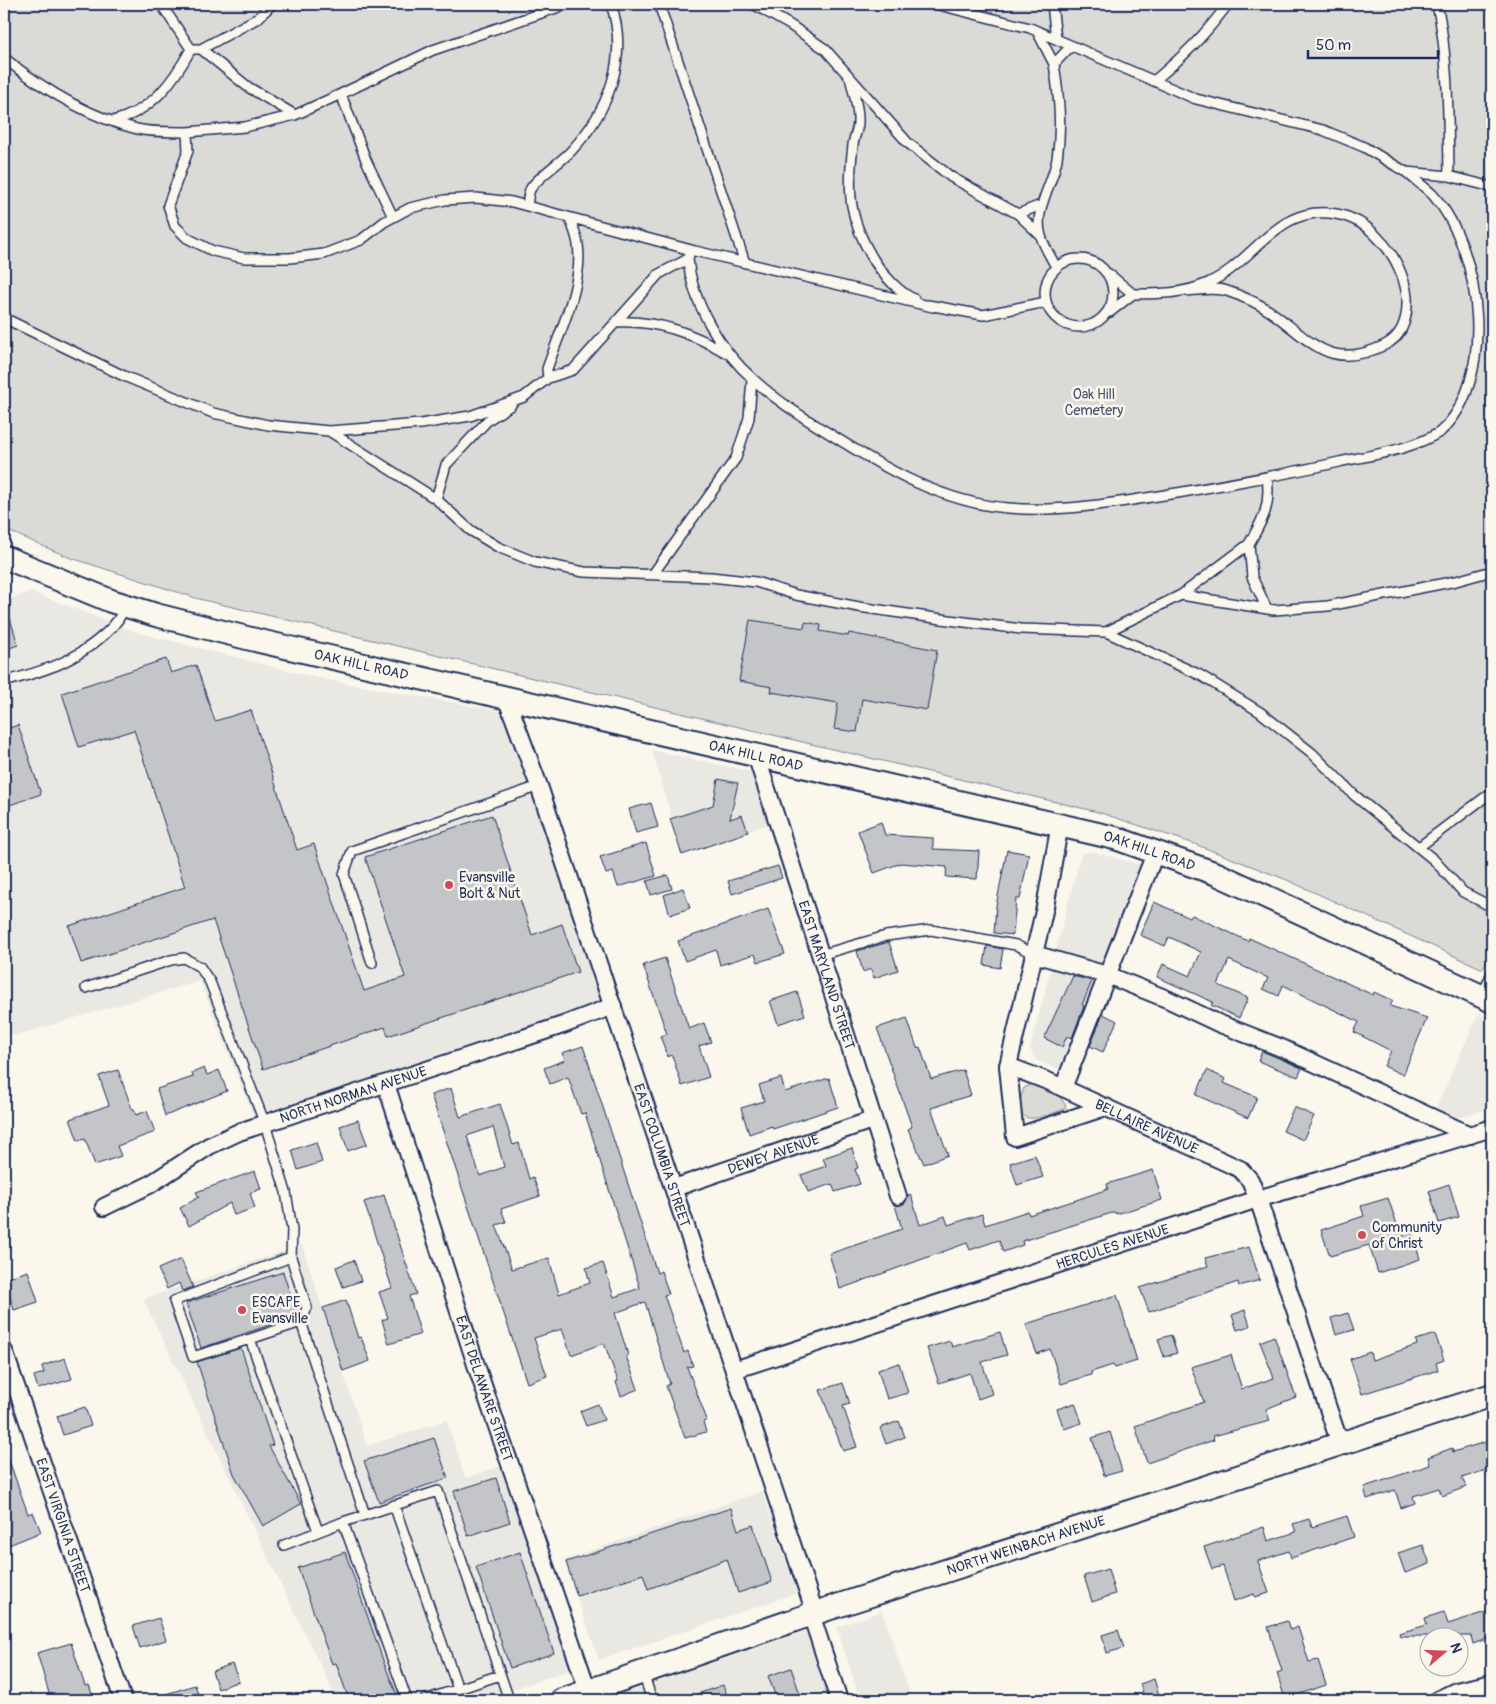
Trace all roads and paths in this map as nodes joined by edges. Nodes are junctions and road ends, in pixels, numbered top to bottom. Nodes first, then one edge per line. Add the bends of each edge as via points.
1 (161, 4) edge
2 (272, 4) edge
3 (570, 4) edge
4 (611, 4) edge
5 (659, 4) edge
6 (753, 4) edge
7 (935, 4) edge
8 (1052, 4) edge
9 (1228, 4) edge
10 (1437, 4) edge
11 (560, 5) edge
12 (1037, 32) junction
13 (1056, 40) junction
14 (1071, 46) junction
15 (191, 49) junction
16 (201, 49) junction
17 (4, 58) edge
18 (1054, 64) junction
19 (850, 77) junction
20 (1154, 81) junction
21 (341, 94) junction
22 (295, 115) junction
23 (112, 121) junction
24 (187, 132) junction
25 (1406, 172) junction
26 (1449, 176) junction
27 (1492, 188) edge
28 (1041, 205) junction
29 (527, 206) junction
30 (1018, 214) junction
31 (393, 217) junction
32 (570, 219) junction
33 (1040, 235) junction
34 (689, 254) junction
35 (745, 263) junction
36 (1056, 267) junction
37 (1106, 272) junction
38 (1186, 291) junction
39 (1133, 294) junction
40 (1046, 302) junction
41 (934, 307) junction
42 (1106, 316) junction
43 (4, 318) edge
44 (616, 322) junction
45 (1487, 336) dead end
46 (731, 355) junction
47 (548, 378) junction
48 (752, 380) junction
49 (1480, 382) dead end
50 (524, 397) junction
51 (329, 431) junction
52 (1267, 477) junction
53 (436, 500) junction
54 (1249, 544) junction
55 (4, 557) edge
56 (1492, 571) edge
57 (653, 574) junction
58 (1182, 595) junction
59 (125, 605) junction
60 (1266, 610) junction
61 (1106, 632) junction
62 (4, 682) edge
63 (506, 697) junction
64 (756, 755) junction
65 (539, 786) junction
66 (1492, 792) edge
67 (1060, 824) junction
68 (1419, 847) junction
69 (1156, 852) junction
70 (1492, 907) edge
71 (1034, 954) junction
72 (820, 955) junction
73 (372, 962) dead end
74 (1492, 973) edge
75 (1107, 975) junction
76 (86, 988) dead end
77 (1487, 998) edge
78 (613, 1006) junction
79 (1008, 1066) junction
80 (386, 1084) junction
81 (1063, 1088) junction
82 (1106, 1107) junction
83 (872, 1120) junction
84 (265, 1124) junction
85 (1492, 1128) edge
86 (1470, 1135) junction
87 (674, 1188) junction
88 (898, 1196) dead end
89 (1258, 1199) junction
90 (104, 1208) dead end
91 (291, 1257) junction
92 (302, 1322) junction
93 (250, 1340) junction
94 (4, 1350) edge
95 (734, 1370) junction
96 (1492, 1395) edge
97 (1340, 1444) junction
98 (394, 1505) junction
99 (364, 1515) junction
100 (344, 1522) junction
101 (318, 1530) junction
102 (284, 1545) dead end
103 (813, 1614) junction
104 (643, 1672) junction
105 (500, 1675) junction
106 (1492, 1683) edge
107 (458, 1689) junction
108 (588, 1691) junction
109 (123, 1700) edge
110 (406, 1700) edge
111 (425, 1700) edge
112 (509, 1700) edge
113 (562, 1700) edge
114 (652, 1700) edge
115 (838, 1700) edge
116 (1437, 1700) edge

1 - 15 lane
2 - 16 lane via 258,18
3 - 11 lane
4 - 29 lane via 618,24 614,80 587,133 531,188
5 - 35 lane
6 - 19 lane via 825,50
7 - 12 lane
8 - 13 lane
9 - 20 lane via 1200,40
10 - 26 lane via 1447,82
11 - 21 lane via 433,50
12 - 13 lane
12 - 18 lane
13 - 14 lane
14 - 18 lane
14 - 20 lane
15 - 16 lane
15 - 23 lane via 174,80 144,109
16 - 22 lane via 248,88
17 - 23 lane via 72,104
18 - 28 lane via 1061,106 1060,130 1056,161
19 - 30 lane via 908,143 952,177
19 - 41 lane via 858,123 850,180 852,216 860,239 880,270 907,296
20 - 25 lane via 1196,99 1323,130 1364,147
21 - 22 lane
21 - 31 lane via 366,160
22 - 24 lane via 253,125
23 - 24 lane via 139,130
24 - 31 lane via 188,151 168,205 176,226 187,238 213,251 244,258 324,254 361,240
25 - 26 lane
25 - 45 lane via 1433,196 1464,247 1477,284
26 - 27 lane
28 - 30 lane
28 - 33 lane
29 - 31 lane via 476,198 445,200 410,208
29 - 32 lane
30 - 33 lane
32 - 34 lane
32 - 47 lane via 578,245 578,269 572,297 547,369
33 - 36 lane
34 - 35 lane
34 - 44 lane via 659,274
34 - 46 lane via 690,277 700,305
35 - 41 lane
36 - 37 lane via 1071,260 1087,260
36 - 40 lane via 1045,286
37 - 39 lane
37 - 42 lane via 1114,294
38 - 38 lane via 1208,283 1234,266 1296,216 1320,211 1349,216 1372,230 1389,249 1407,296 1406,316 1400,334 1362,355 1321,351 1271,312 1224,290
38 - 39 lane
39 - 42 lane
40 - 41 lane via 983,315
40 - 42 lane via 1054,317 1074,328 1097,323
43 - 51 lane via 124,376 213,413 268,425
44 - 46 lane via 640,321 673,328 705,340
44 - 47 lane via 573,370
46 - 48 lane
47 - 50 lane
48 - 52 lane via 794,412 913,481 959,498 1007,508 1062,508 1128,501
48 - 57 lane via 749,418 736,458
49 - 52 lane via 1473,399 1457,417 1440,432 1419,442
50 - 51 lane via 460,417 421,424
50 - 53 lane via 488,420 465,442 446,465
51 - 53 lane
52 - 54 lane via 1267,512
53 - 57 lane via 470,530 498,547 535,562 584,572
54 - 58 lane
54 - 60 lane via 1252,577
55 - 59 main road, OAK HILL ROAD
56 - 60 lane via 1328,606
57 - 61 lane via 756,582 796,595 949,620 1021,629
58 - 60 lane
58 - 61 lane
59 - 62 lane via 119,619 86,651 66,663
59 - 63 main road, OAK HILL ROAD via 251,639
61 - 68 lane via 1200,675 1260,712
63 - 64 main road, OAK HILL ROAD
63 - 65 street, EAST COLUMBIA STREET
64 - 67 main road, OAK HILL ROAD
64 - 72 street, EAST MARYLAND STREET
65 - 73 lane via 352,851 344,874
65 - 78 street, EAST COLUMBIA STREET
66 - 68 lane
67 - 69 main road, OAK HILL ROAD
67 - 71 street
68 - 70 lane via 1463,892
69 - 75 street
69 - 77 main road, OAK HILL ROAD via 1252,890
71 - 72 lane via 1016,945 931,930 886,936
71 - 75 street
71 - 79 street
72 - 83 street, EAST MARYLAND STREET
74 - 77 lane
75 - 81 street
75 - 86 street via 1284,1049
76 - 84 lane via 171,960 184,958 200,968 210,982
78 - 80 street, NORTH NORMAN AVENUE
78 - 87 street, EAST COLUMBIA STREET
79 - 81 street, BELLAIRE AVENUE
79 - 82 street via 1016,1137
80 - 84 street, NORTH NORMAN AVENUE
80 - 108 street, EAST DELAWARE STREET via 478,1372
81 - 82 street, BELLAIRE AVENUE
82 - 89 street, BELLAIRE AVENUE via 1240,1169 1250,1180
83 - 87 street, DEWEY AVENUE
83 - 88 street, EAST MARYLAND STREET
84 - 90 street, NORTH NORMAN AVENUE via 209,1146 149,1185
84 - 91 lane via 286,1192 292,1230
85 - 86 street, HERCULES AVENUE
86 - 89 street, HERCULES AVENUE
87 - 95 street, EAST COLUMBIA STREET
89 - 95 street, HERCULES AVENUE
89 - 97 street, BELLAIRE AVENUE
91 - 92 lane via 307,1308
91 - 93 lane via 174,1301 193,1356
92 - 93 lane
92 - 99 lane
93 - 101 lane
94 - 109 street, EAST VIRGINIA STREET
95 - 103 street, EAST COLUMBIA STREET
96 - 97 main road, NORTH WEINBACH AVENUE
97 - 103 main road, NORTH WEINBACH AVENUE
98 - 99 lane
98 - 105 lane via 438,1491
98 - 107 lane
99 - 100 lane
100 - 101 lane
100 - 110 lane
101 - 102 lane
103 - 104 main road, NORTH WEINBACH AVENUE
103 - 115 street, EAST COLUMBIA STREET
104 - 108 main road, NORTH WEINBACH AVENUE
104 - 114 lane
105 - 107 lane
105 - 112 lane
106 - 116 street via 1456,1691
107 - 111 lane
108 - 113 main road, NORTH WEINBACH AVENUE

